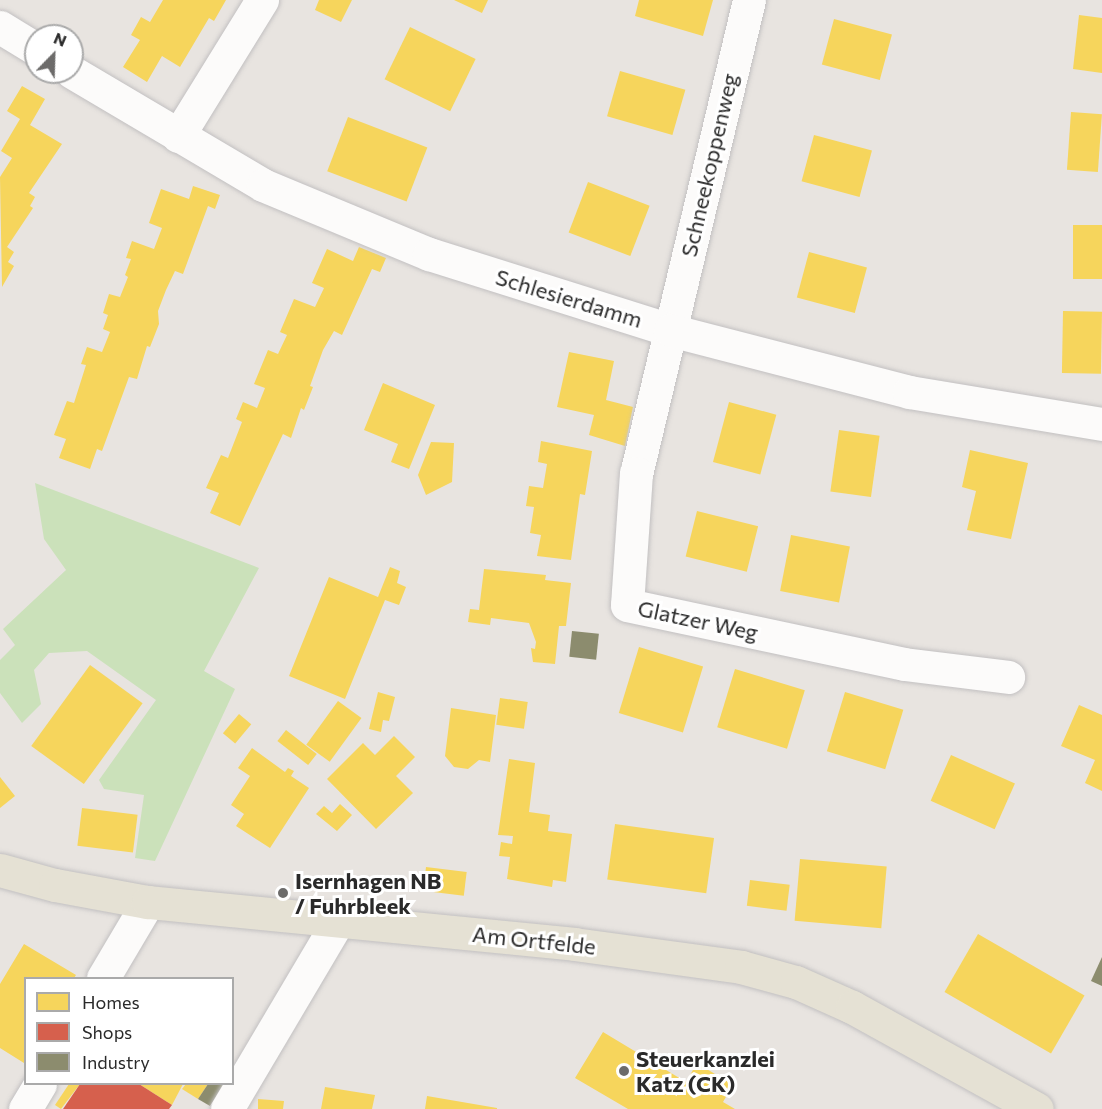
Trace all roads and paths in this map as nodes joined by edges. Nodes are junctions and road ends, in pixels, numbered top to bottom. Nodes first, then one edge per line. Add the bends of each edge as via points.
1 (261, 0) edge
2 (748, 0) edge
3 (0, 27) edge
4 (24, 42) edge
5 (84, 79) edge
6 (178, 136) junction
7 (670, 330) junction
8 (1102, 424) edge
9 (1008, 677) dead end
10 (0, 870) edge
11 (148, 902) junction
12 (339, 921) junction
13 (104, 977) edge
14 (39, 1085) edge
15 (25, 1109) edge
16 (227, 1109) edge
17 (1037, 1109) edge

1 - 6 street
2 - 7 street, Schneekoppenweg
3 - 4 street
5 - 6 street, Schlesierdamm
6 - 7 street, Schlesierdamm via 263,185 429,254
7 - 8 street, Schlesierdamm via 909,392
7 - 9 street, Glatzer Weg via 636,473 627,605 904,664
10 - 11 main road, Am Ortfelde via 55,885
11 - 12 main road, Am Ortfelde
11 - 13 street
12 - 16 street
12 - 17 main road, Am Ortfelde via 690,957 741,967 796,982 852,1006
14 - 15 street

